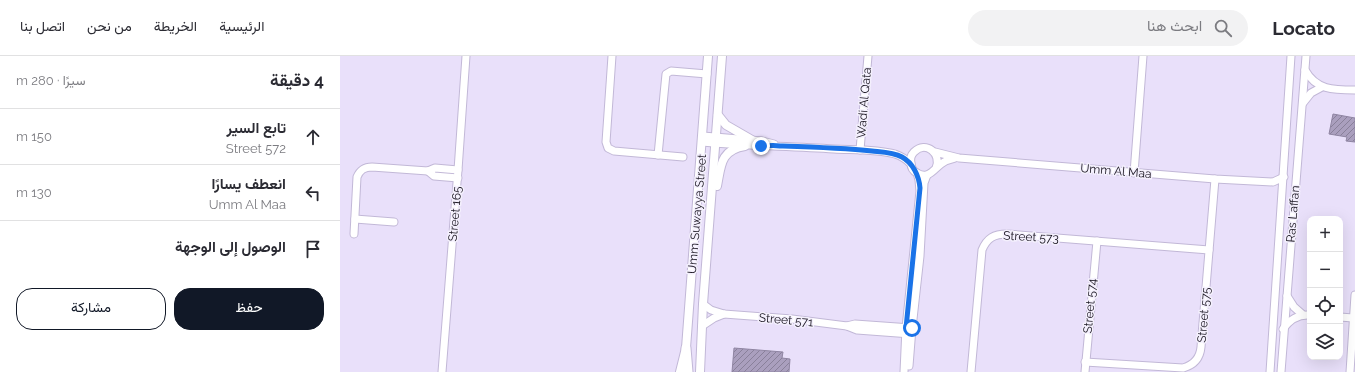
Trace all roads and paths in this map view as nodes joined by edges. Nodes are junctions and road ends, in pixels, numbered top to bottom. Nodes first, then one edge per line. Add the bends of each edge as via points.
1 (466, 56) edge
2 (612, 56) edge
3 (708, 56) edge
4 (722, 56) edge
5 (868, 56) edge
6 (1143, 56) edge
7 (1291, 56) edge
8 (1306, 56) edge
9 (1305, 69) junction
10 (707, 71) junction
11 (1322, 87) junction
12 (1355, 90) edge
13 (1302, 104) junction
14 (718, 115) junction
15 (703, 139) junction
16 (716, 140) junction
17 (748, 143) junction
18 (860, 150) junction
19 (915, 150) junction
20 (935, 152) junction
21 (894, 154) junction
22 (658, 155) junction
23 (683, 157) dead end
24 (959, 158) junction
25 (910, 164) junction
26 (936, 168) junction
27 (458, 170) junction
28 (428, 171) junction
29 (917, 173) junction
30 (1134, 173) junction
31 (927, 175) junction
32 (1284, 176) junction
33 (458, 178) junction
34 (1216, 179) junction
35 (1273, 182) junction
36 (1282, 194) junction
37 (711, 202) junction
38 (355, 219) junction
39 (394, 222) dead end
40 (354, 234) dead end
41 (1097, 241) junction
42 (1209, 250) junction
43 (1286, 295) junction
44 (1355, 295) edge
45 (703, 304) junction
46 (724, 314) junction
47 (1302, 314) junction
48 (1307, 315) edge
49 (1343, 317) edge
50 (1353, 318) junction
51 (702, 326) junction
52 (1283, 329) junction
53 (909, 331) junction
54 (686, 348) junction
55 (1085, 362) junction
56 (442, 372) edge
57 (680, 372) edge
58 (688, 372) edge
59 (700, 372) edge
60 (904, 372) edge
61 (908, 372) edge
62 (971, 372) edge
63 (1084, 372) edge
64 (1270, 372) edge
65 (1280, 372) edge
66 (1350, 372) edge

1 - 27 street, Street 165
2 - 22 street via 607,146 614,151
3 - 10 street, Umm Suwayya Street
4 - 14 street, Umm Suwayya Street
5 - 18 street, Wadi Al Qata
6 - 30 street
7 - 32 street, Ras Laffan
8 - 9 street, Ras Laffan
9 - 11 street via 1313,81
9 - 13 street, Ras Laffan
10 - 15 street, Umm Suwayya Street
10 - 22 street via 691,69 670,71 665,75
11 - 12 street
11 - 13 street via 1311,93
13 - 43 street, Ras Laffan
14 - 16 street, Umm Suwayya Street
14 - 17 street
15 - 16 street
15 - 54 street, Umm Suwayya Street
16 - 17 street
16 - 37 street, Umm Suwayya Street
17 - 18 street via 766,142 777,146
17 - 37 street via 730,151 723,159
18 - 21 street
19 - 20 street via 924,147
19 - 21 street
19 - 25 street
20 - 24 street, Umm Al Maa
20 - 26 street via 938,160
21 - 25 street
22 - 23 street
24 - 26 street, Umm Al Maa via 947,161
24 - 30 street, Umm Al Maa
25 - 29 street
26 - 31 street
27 - 28 street via 434,168
27 - 33 street, Street 165
28 - 33 street via 434,176
28 - 38 street via 364,168 357,177
29 - 31 street
29 - 53 street via 920,191
30 - 34 street, Umm Al Maa
31 - 53 street via 924,183 920,256
32 - 35 street
32 - 36 street, Ras Laffan
33 - 56 street, Street 165
34 - 35 street, Umm Al Maa
34 - 42 street, Street 575
35 - 36 street
36 - 64 street, Ras Laffan
37 - 45 street, Umm Suwayya Street
38 - 39 street
38 - 40 street
41 - 42 street, Street 573
41 - 55 street, Street 574
41 - 62 street, Street 573 via 1007,234 988,239 982,250
42 - 55 street, Street 575 via 1201,347 1196,361 1182,368
43 - 47 street
43 - 52 street, Ras Laffan
44 - 50 street
45 - 46 street, Street 571
45 - 51 street, Umm Suwayya Street
46 - 51 street
46 - 53 street, Street 571 via 847,326 855,324
47 - 48 street
47 - 52 street via 1291,320
49 - 50 street
50 - 66 street
51 - 59 street, Umm Suwayya Street
52 - 65 street, Ras Laffan
53 - 60 street
53 - 61 street
54 - 57 street, Umm Suwayya Street
54 - 58 main road
55 - 63 street, Street 574

